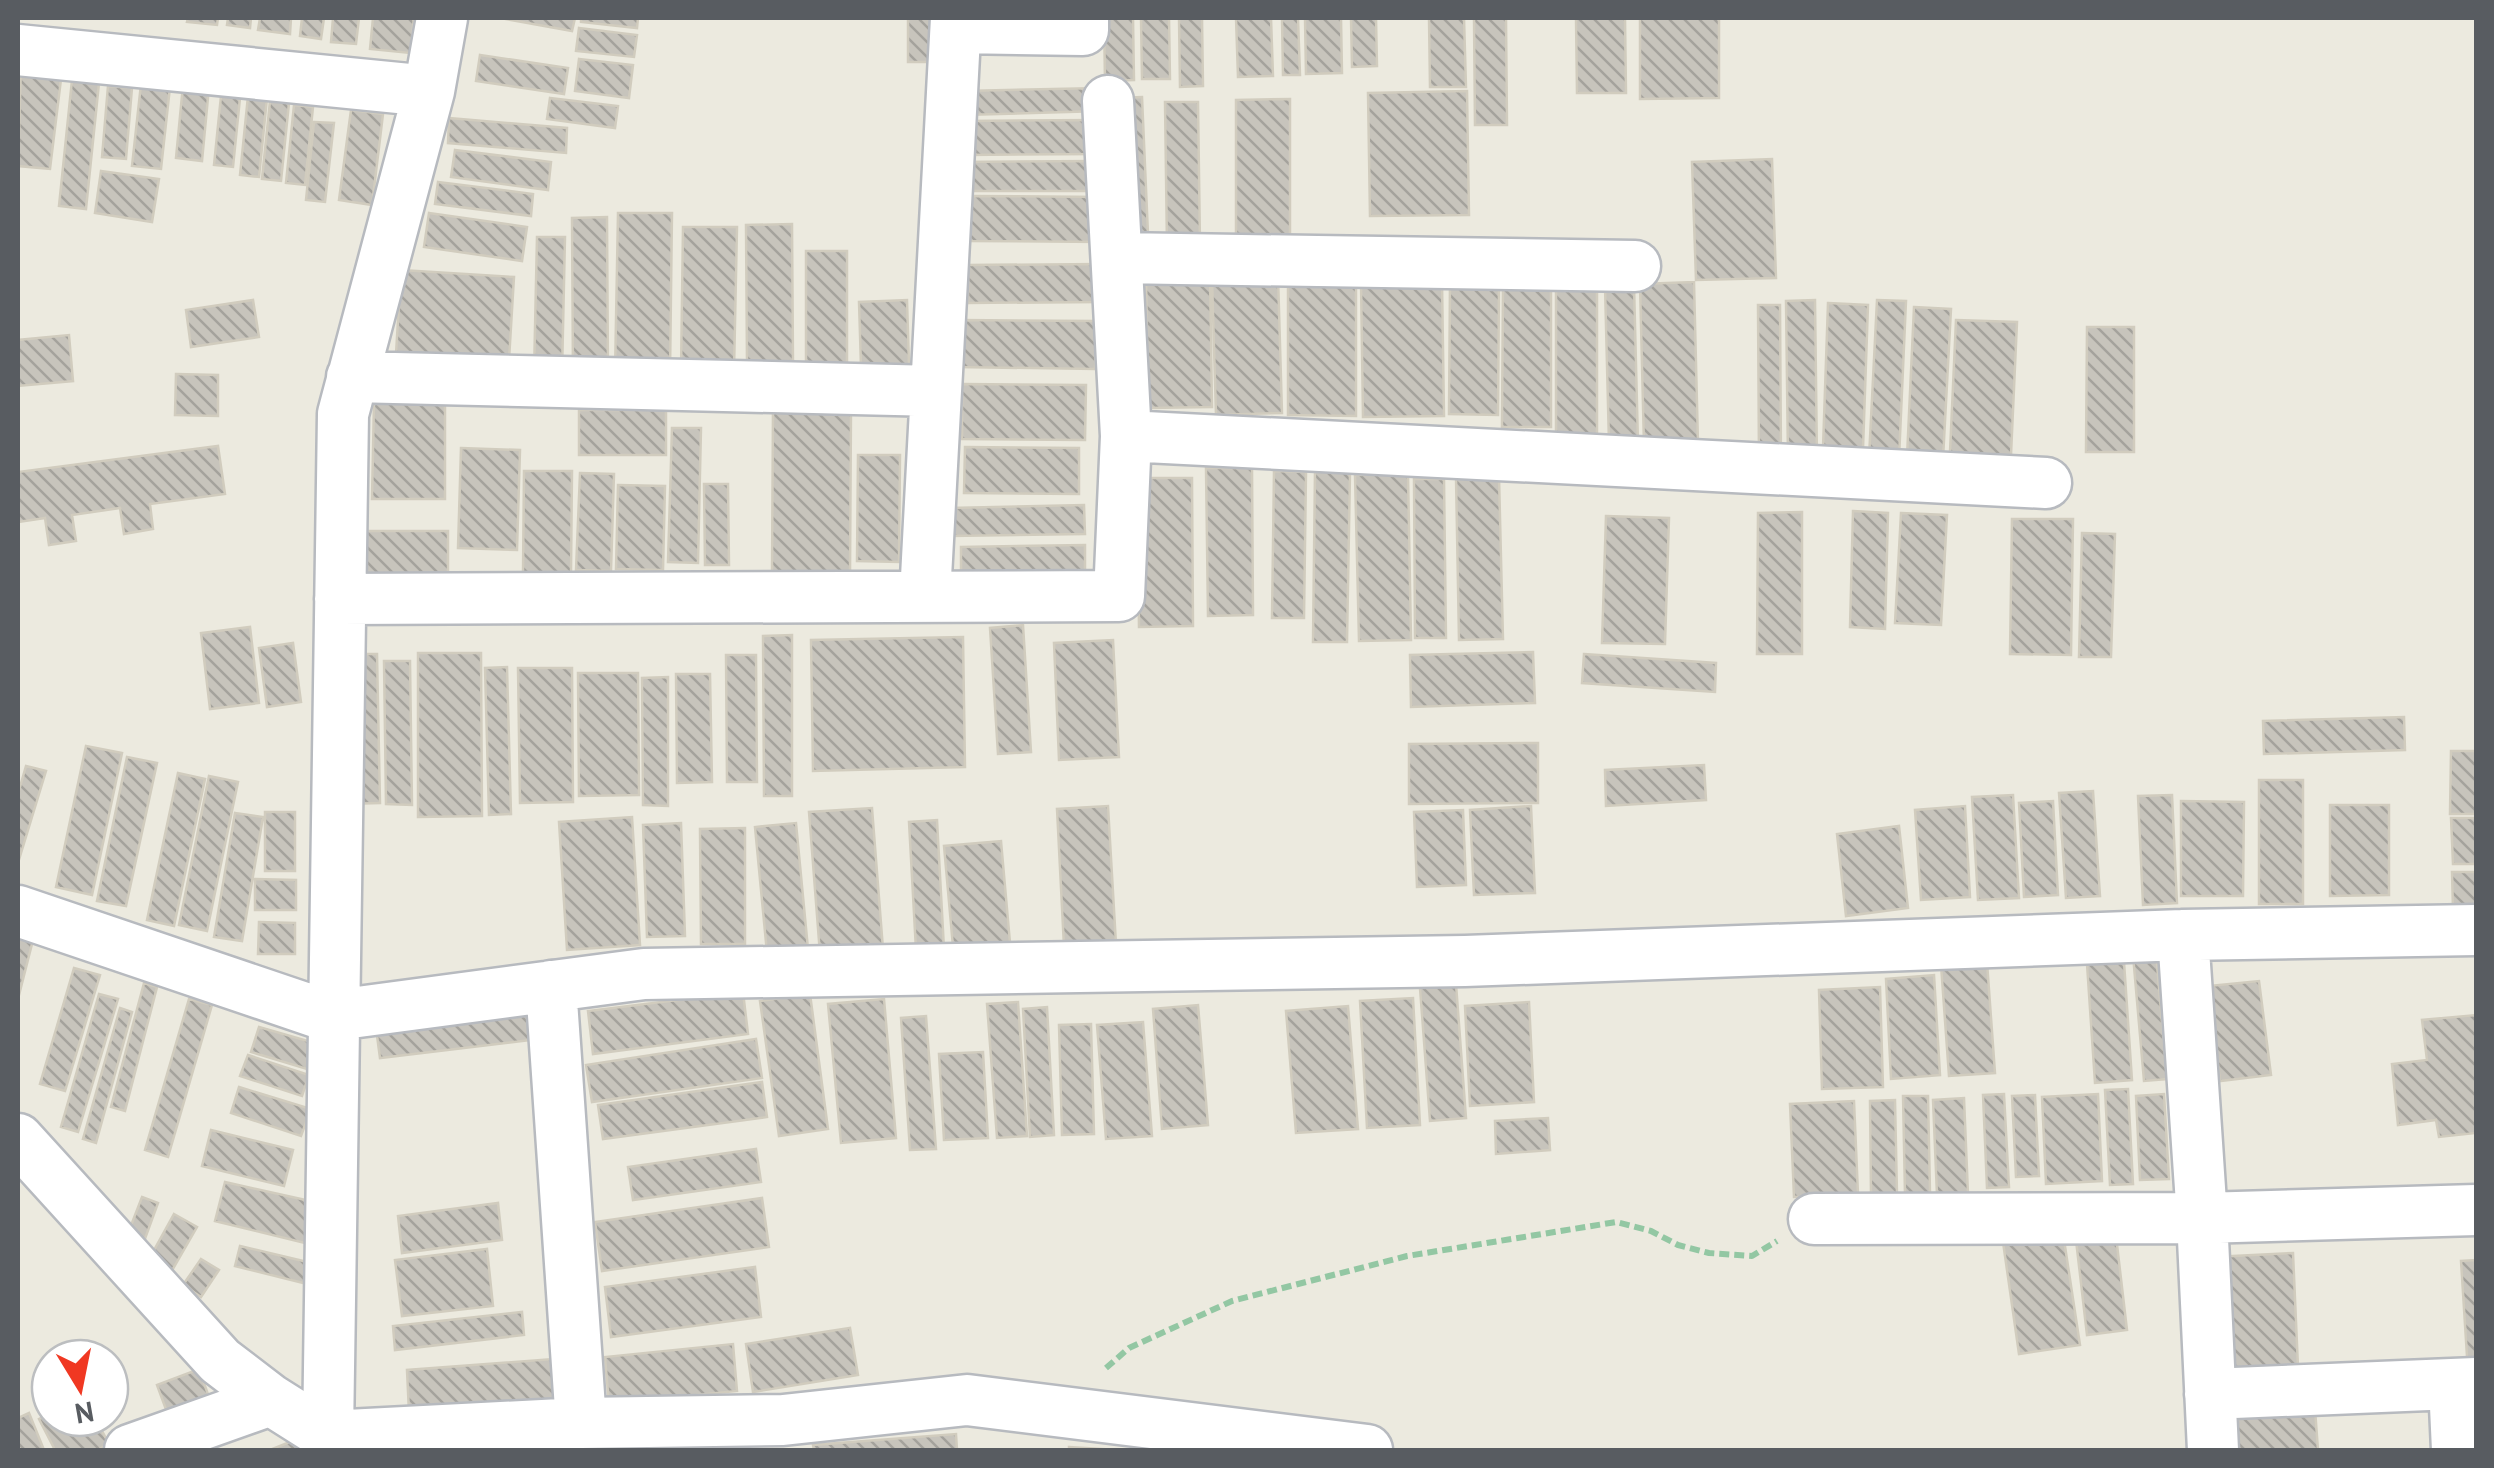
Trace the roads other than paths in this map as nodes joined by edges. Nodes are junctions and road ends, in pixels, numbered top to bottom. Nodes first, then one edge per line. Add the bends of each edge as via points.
1 (442, 18) edge
2 (1083, 18) edge
3 (956, 23) edge
4 (18, 50) edge
5 (429, 90) junction
6 (1108, 101) dead end
7 (1118, 258) junction
8 (1636, 266) dead end
9 (352, 377) junction
10 (936, 391) junction
11 (1126, 436) junction
12 (2046, 483) dead end
13 (925, 596) junction
14 (340, 600) junction
15 (18, 911) edge
16 (2476, 930) edge
17 (2183, 936) junction
18 (551, 986) junction
19 (336, 1014) junction
20 (18, 1139) edge
21 (2476, 1210) edge
22 (2202, 1218) junction
23 (1814, 1219) road end
24 (2465, 1383) edge
25 (2210, 1394) junction
26 (271, 1400) junction
27 (581, 1424) junction
28 (787, 1435) edge
29 (333, 1443) edge
30 (130, 1450) edge
31 (1367, 1450) edge
32 (2213, 1450) edge
33 (2458, 1450) edge

1 - 5 street
2 - 3 street via 1083,30
3 - 10 street
4 - 5 street
5 - 9 street
6 - 7 street
7 - 8 street
7 - 11 street
9 - 10 street
9 - 14 street via 343,414
10 - 13 street
11 - 12 street
11 - 13 street via 1119,596
13 - 14 street
14 - 19 street
15 - 19 street
16 - 17 street
17 - 18 street via 1465,960 644,974
17 - 22 street
18 - 19 street
18 - 27 street
19 - 29 street
20 - 26 street via 220,1361
21 - 22 street
22 - 23 street
22 - 25 street
24 - 25 street
24 - 33 street
25 - 32 street
26 - 29 street
26 - 30 street
27 - 28 street
27 - 29 street
28 - 31 street via 968,1400

